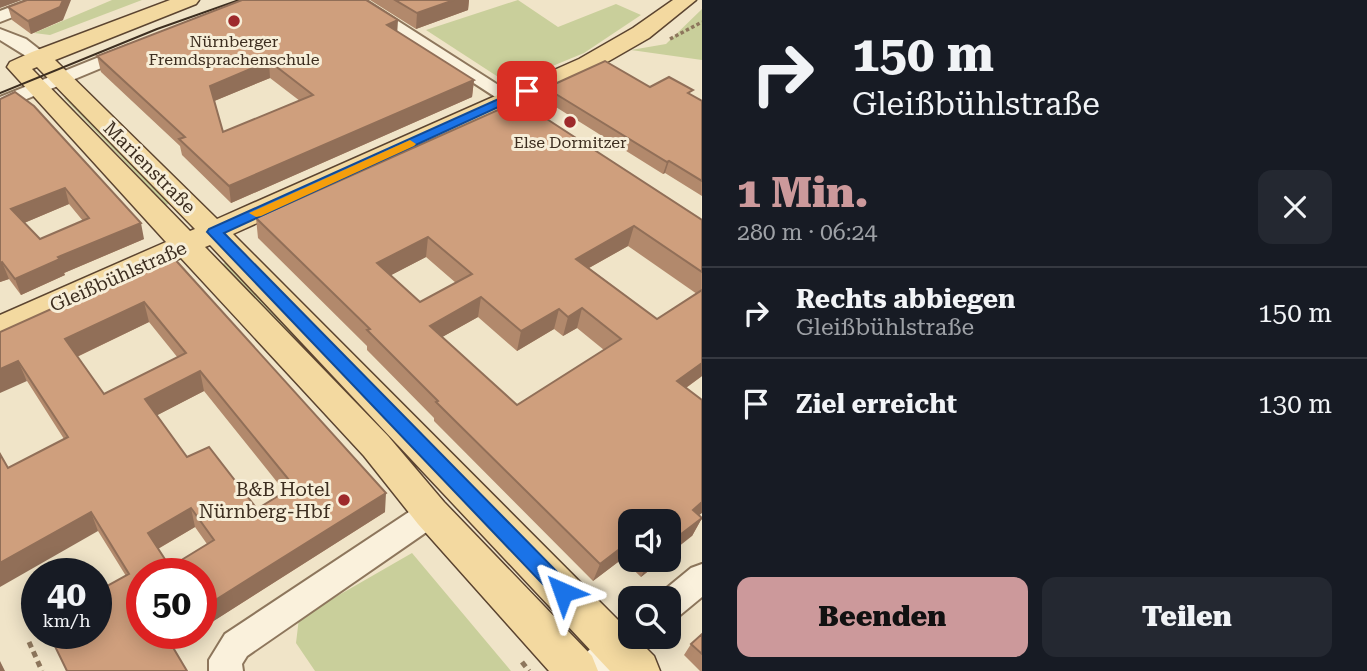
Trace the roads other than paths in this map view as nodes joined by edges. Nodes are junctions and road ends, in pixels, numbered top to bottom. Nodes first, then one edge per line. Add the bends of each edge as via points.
1 (43, 0) edge
2 (189, 0) edge
3 (354, 0) edge
4 (686, 0) edge
5 (0, 17) edge
6 (0, 34) edge
7 (149, 42) edge
8 (0, 50) edge
9 (40, 57) junction
10 (9, 70) edge
11 (51, 83) junction
12 (510, 98) junction
13 (0, 104) edge
14 (552, 125) edge
15 (200, 238) junction
16 (0, 328) edge
17 (431, 513) junction
18 (702, 578) edge
19 (681, 595) edge
20 (619, 657) edge
21 (226, 671) edge
22 (577, 671) edge

1 - 5 street
2 - 9 main road
3 - 12 street
4 - 12 main road, Gleißbühlstraße via 614,50
6 - 9 street
7 - 11 street
8 - 10 street
9 - 10 main road
9 - 11 main road, Marienstraße
10 - 11 main road, Marienstraße
11 - 13 street
11 - 15 main road, Marienstraße
12 - 14 street
12 - 15 main road, Gleißbühlstraße
15 - 16 main road, Gleißbühlstraße
15 - 17 main road, Marienstraße
15 - 20 main road, Marienstraße
17 - 21 street via 236,645 225,660
17 - 22 main road, Marienstraße
18 - 19 street

